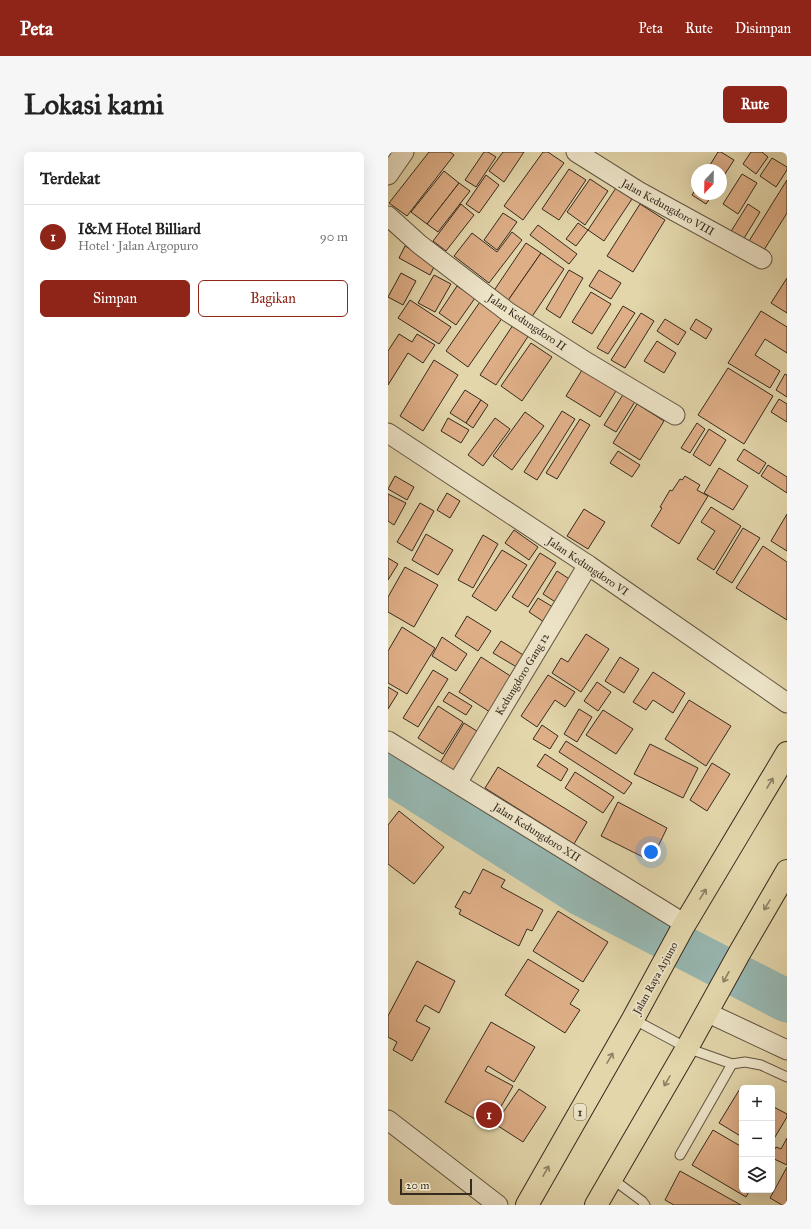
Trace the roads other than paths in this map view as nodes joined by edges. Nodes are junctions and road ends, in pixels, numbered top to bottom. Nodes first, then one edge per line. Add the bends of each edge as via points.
1 (404, 152) edge
2 (576, 152) edge
3 (388, 175) edge
4 (388, 216) edge
5 (762, 259) dead end
6 (675, 415) dead end
7 (388, 433) edge
8 (588, 565) junction
9 (787, 703) edge
10 (388, 741) edge
11 (787, 753) edge
12 (457, 783) junction
13 (787, 871) edge
14 (684, 926) junction
15 (709, 1007) junction
16 (633, 1019) junction
17 (687, 1048) junction
18 (787, 1050) edge
19 (732, 1064) junction
20 (787, 1078) edge
21 (388, 1120) edge
22 (680, 1155) dead end
23 (611, 1178) junction
24 (498, 1205) edge
25 (527, 1205) edge
26 (596, 1205) edge
27 (645, 1205) edge

1 - 3 street
2 - 5 street, Jalan Kedungdoro VIII via 638,191
4 - 6 street, Jalan Kedungdoro II via 419,244 508,312
7 - 8 street, Jalan Kedungdoro VI
8 - 9 street, Jalan Kedungdoro VI
8 - 12 street, Kedungdoro Gang 12
10 - 12 street, Jalan Kedungdoro XII
14 -> 11 highway, Jalan Raya Arjuno / 1
12 - 14 street, Jalan Kedungdoro XII
13 -> 15 highway
14 - 16 highway, Jalan Raya Arjuno / 1
15 - 17 highway
15 - 18 street
16 - 17 lane
25 -> 16 highway, Jalan Raya Arjuno / 1
17 - 19 lane
17 -> 23 highway
19 - 20 lane via 745,1062 761,1065
19 - 22 lane
21 - 24 street
23 - 26 highway
23 - 27 lane

